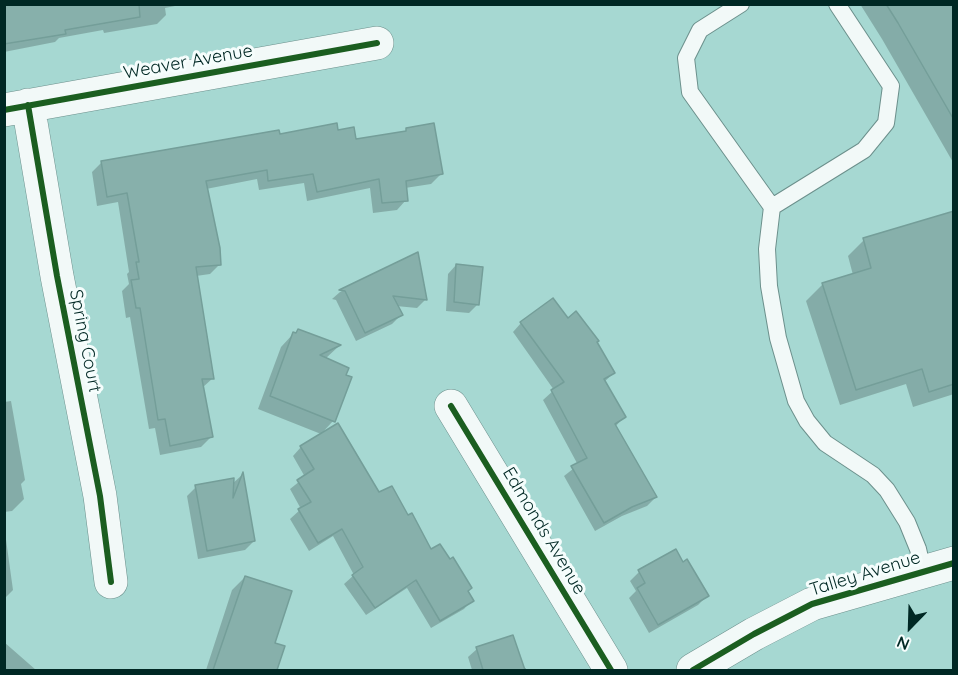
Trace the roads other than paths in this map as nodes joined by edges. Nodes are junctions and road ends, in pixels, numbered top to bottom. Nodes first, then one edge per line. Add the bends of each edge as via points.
1 (741, 4) edge
2 (837, 4) edge
3 (377, 43) dead end
4 (16, 108) edge
5 (772, 207) junction
6 (451, 406) dead end
7 (939, 567) edge
8 (111, 582) dead end
9 (611, 670) edge
10 (693, 670) edge

1 - 5 lane via 700,30 686,57 690,92
2 - 5 lane via 891,86 886,123 864,150
3 - 4 street, Weaver Avenue
4 - 8 street, Spring Court via 57,276 100,496
5 - 7 lane via 766,249 769,286 778,338 796,401 825,443 873,475 887,490 918,549
6 - 9 street, Edmonds Avenue
7 - 10 street, Talley Avenue via 812,604

